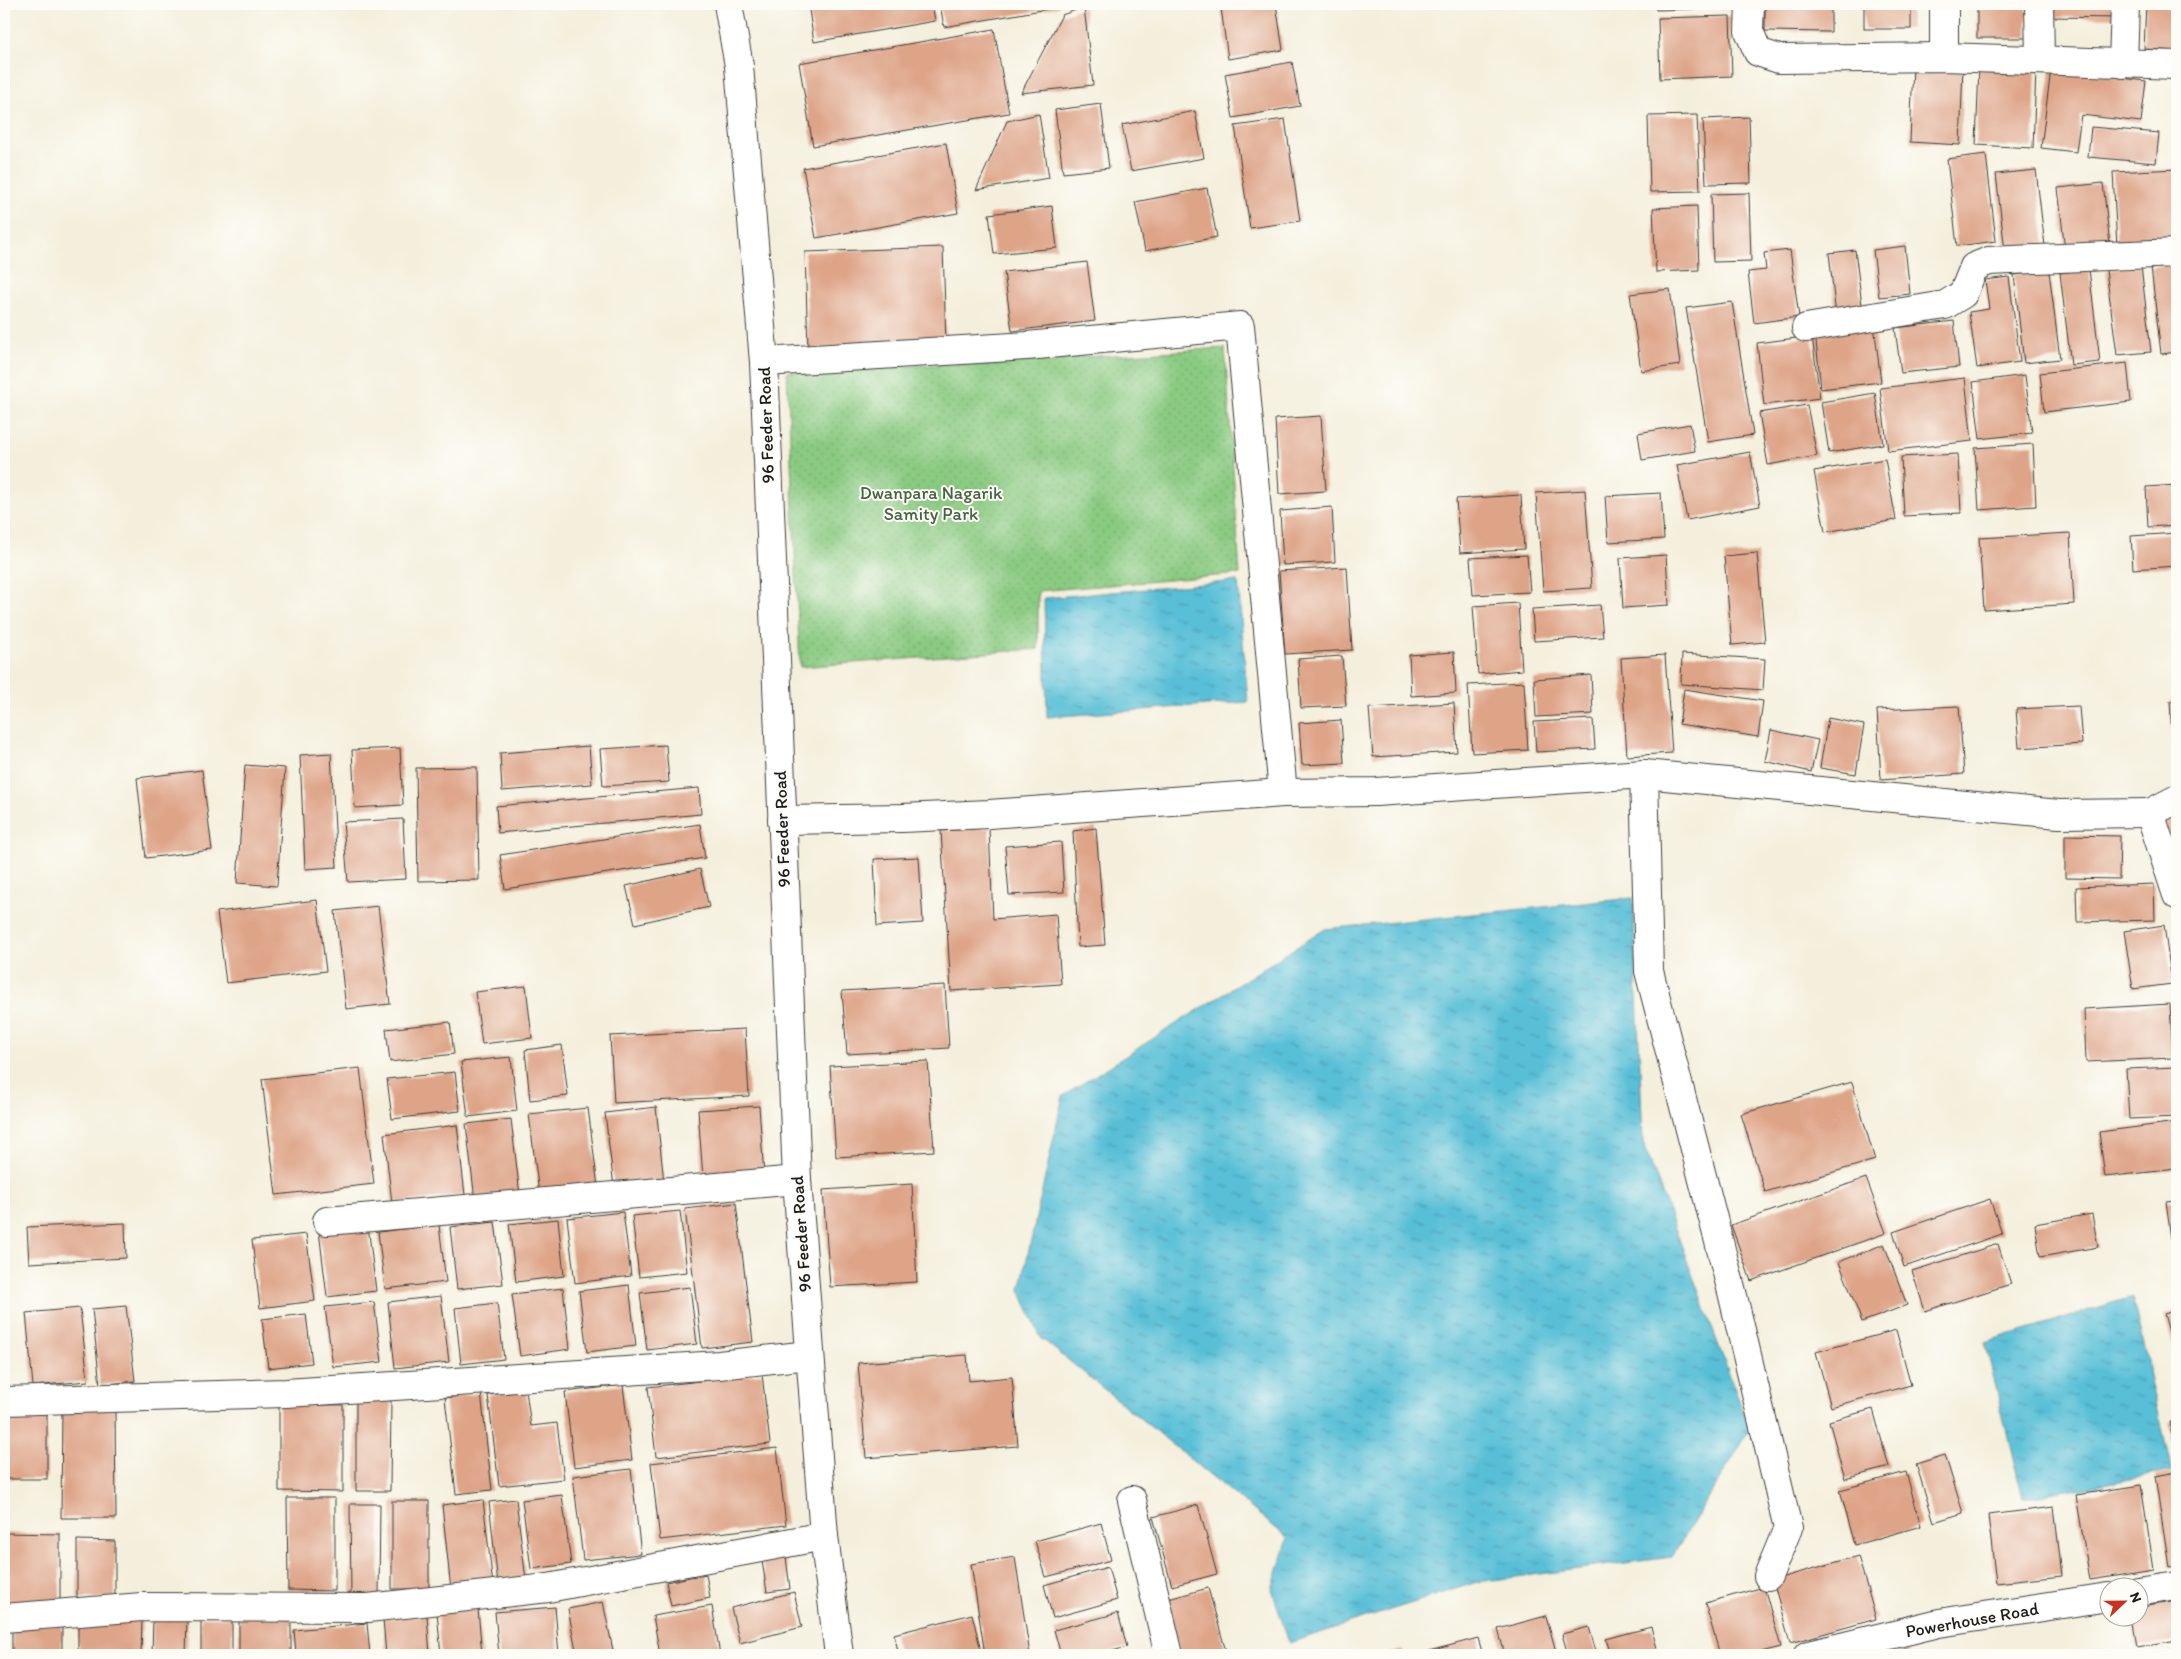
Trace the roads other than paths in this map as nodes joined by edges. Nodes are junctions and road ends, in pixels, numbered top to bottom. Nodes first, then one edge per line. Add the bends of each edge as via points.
1 (728, 4) edge
2 (1750, 4) edge
3 (1944, 4) edge
4 (2039, 4) edge
5 (2125, 4) edge
6 (1944, 57) junction
7 (2040, 59) junction
8 (2123, 64) junction
9 (2177, 65) edge
10 (2177, 253) edge
11 (1806, 328) dead end
12 (764, 362) junction
13 (1644, 774) junction
14 (1283, 793) junction
15 (2177, 799) edge
16 (2150, 813) junction
17 (782, 820) junction
18 (2177, 895) edge
19 (797, 1180) junction
20 (327, 1221) dead end
21 (809, 1355) junction
22 (4, 1401) edge
23 (1132, 1500) dead end
24 (824, 1536) junction
25 (1768, 1576) dead end
26 (2177, 1586) edge
27 (2148, 1590) edge
28 (2098, 1599) edge
29 (4, 1618) edge
30 (839, 1655) edge
31 (1169, 1655) edge
32 (1808, 1655) edge

1 - 12 street, 96 Feeder Road via 739,66
2 - 6 street via 1749,31 1758,52 1779,59
3 - 6 street
4 - 7 street
5 - 8 street
6 - 7 street
7 - 8 street
8 - 9 street
10 - 11 street via 1988,261 1974,267 1963,294 1945,305
12 - 14 street via 1027,346 1240,326
12 - 17 street, 96 Feeder Road
13 - 14 street via 1376,792
13 - 16 street via 2059,814
13 - 25 street via 1649,970 1732,1292 1788,1528
14 - 17 street via 989,814
15 - 16 street
16 - 18 street
17 - 19 street, 96 Feeder Road
19 - 20 street
19 - 21 street, 96 Feeder Road
21 - 22 street via 719,1365 286,1393
21 - 24 street, 96 Feeder Road
23 - 31 street
24 - 29 street via 548,1588 368,1608 142,1606
24 - 30 street, 96 Feeder Road
26 - 27 street
28 - 32 street, Powerhouse Road via 1939,1623

